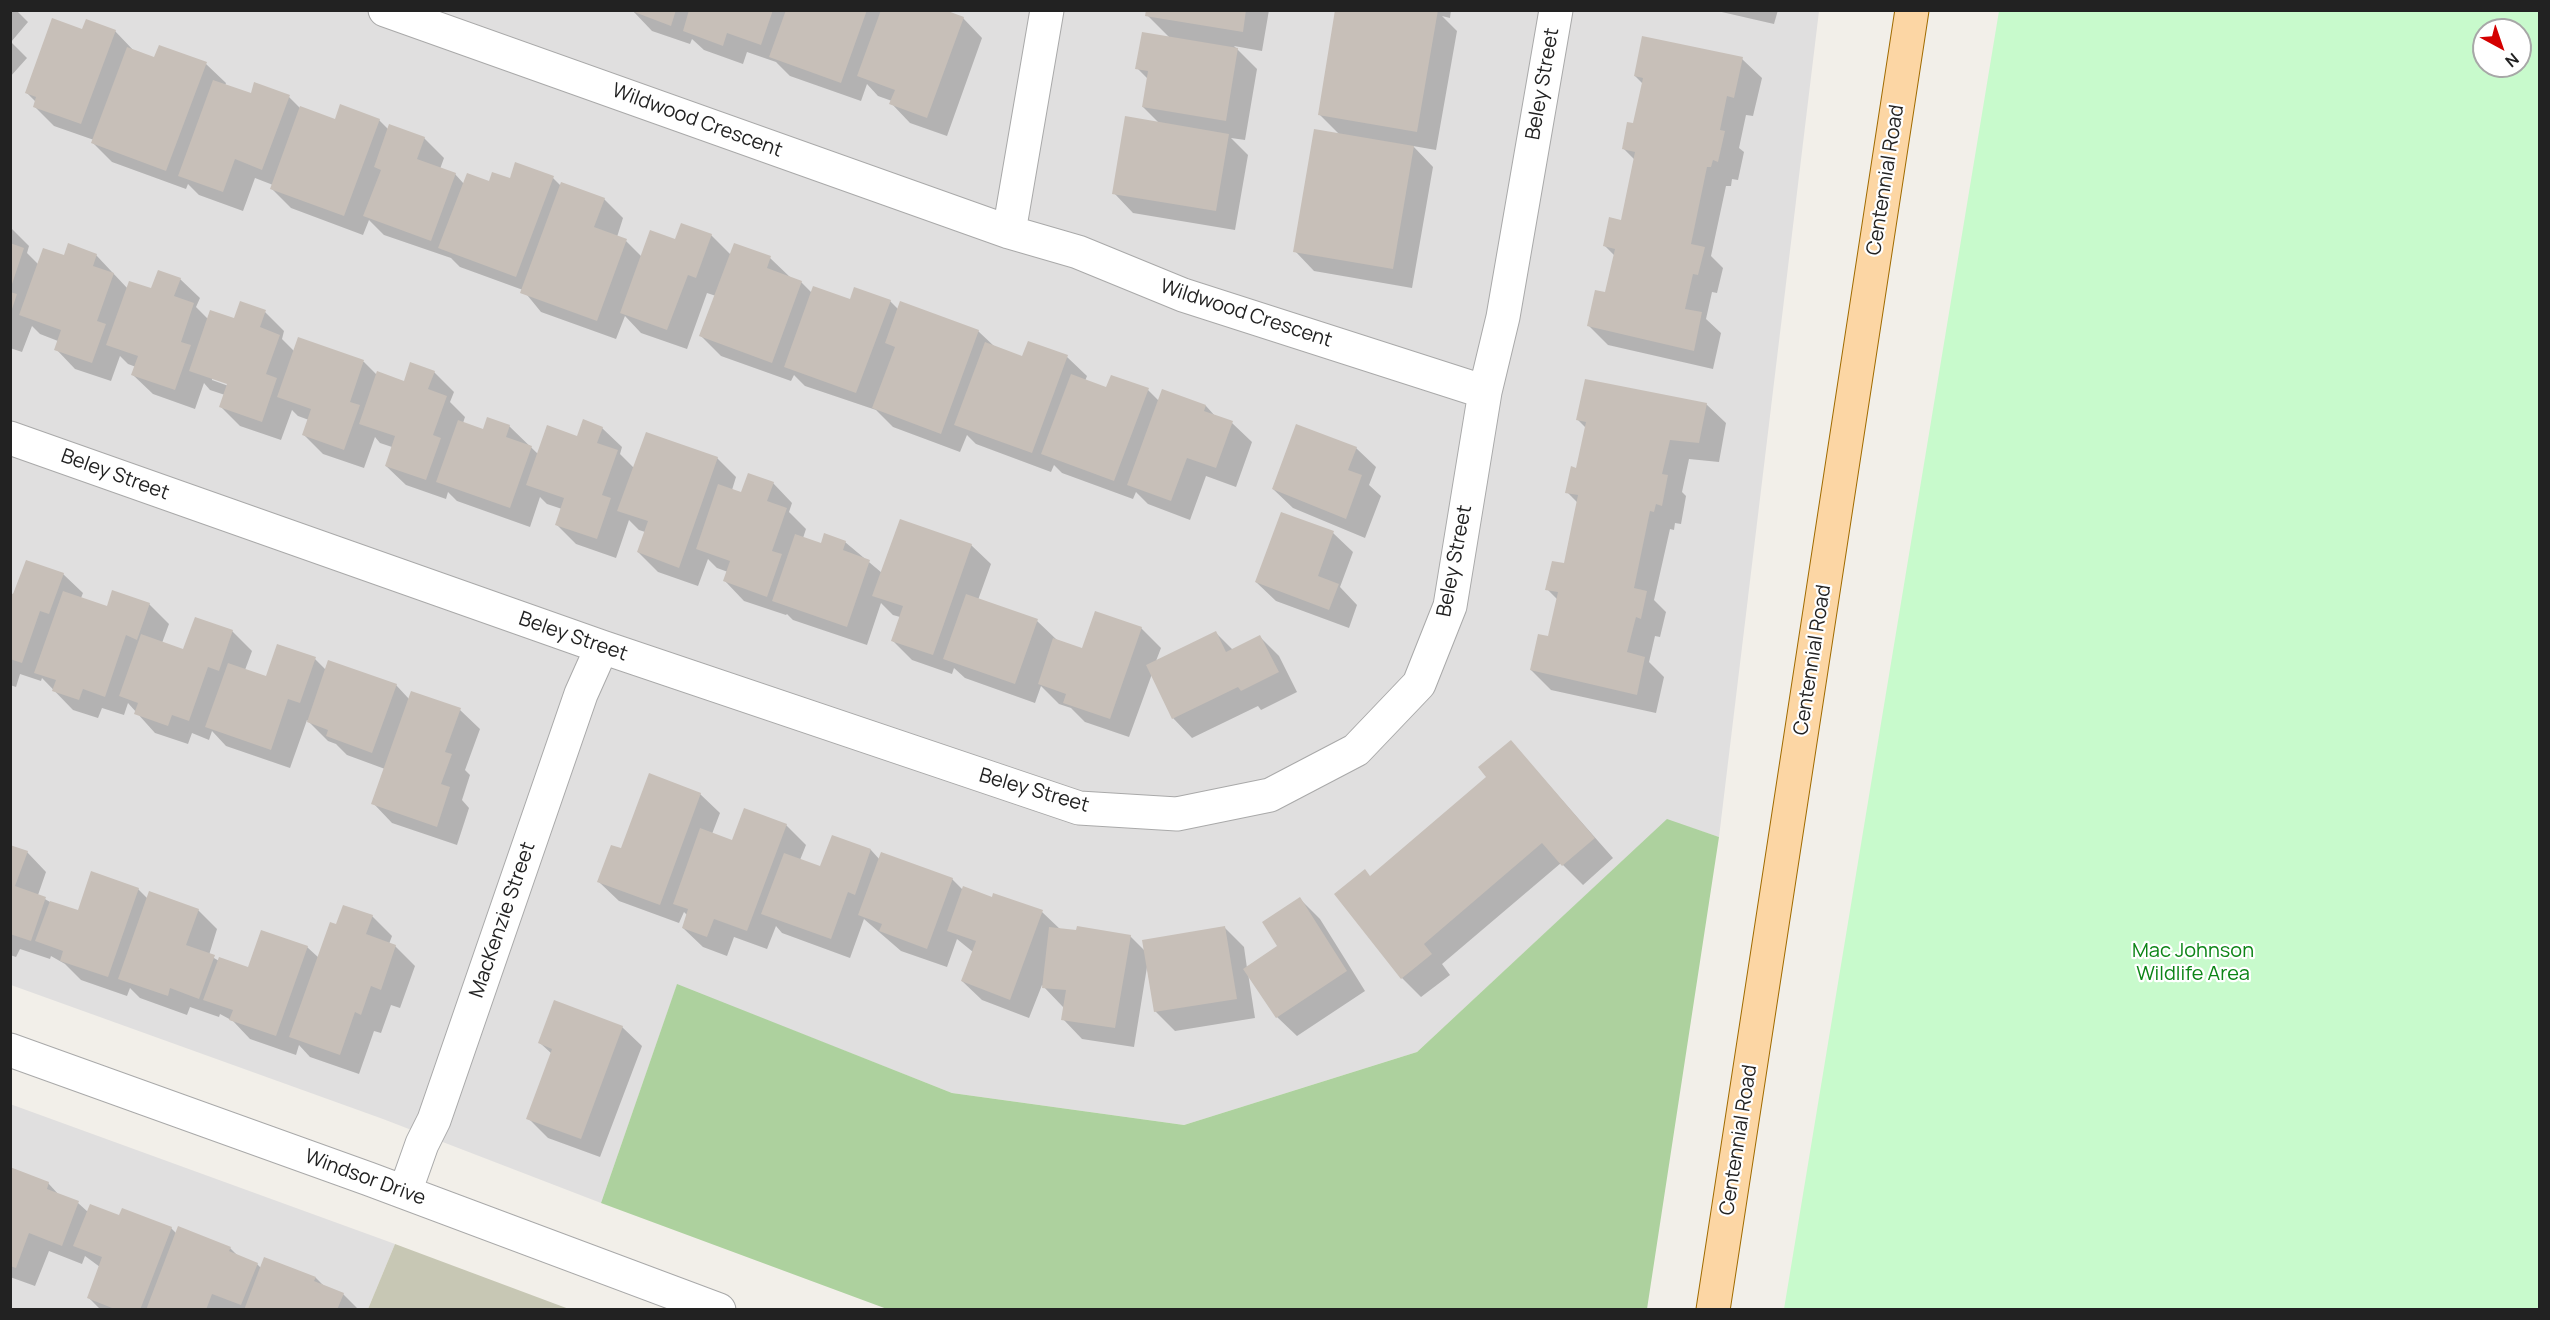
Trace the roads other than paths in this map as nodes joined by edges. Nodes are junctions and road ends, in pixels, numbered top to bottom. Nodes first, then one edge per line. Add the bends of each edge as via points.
1 (385, 10) edge
2 (1047, 10) edge
3 (1556, 10) edge
4 (1912, 10) edge
5 (1009, 232) junction
6 (1485, 392) junction
7 (10, 438) edge
8 (602, 647) junction
9 (10, 1050) edge
10 (405, 1192) junction
11 (643, 1296) edge
12 (719, 1310) edge
13 (1713, 1310) edge

1 - 5 street, Wildwood Crescent
2 - 5 street
3 - 6 street, Beley Street via 1503,317
4 - 13 main road, Centennial Road
5 - 6 street, Wildwood Crescent via 1078,252 1183,295
6 - 8 street, Beley Street via 1450,606 1419,684 1356,750 1270,795 1177,814 1079,808
7 - 8 street, Beley Street
8 - 10 street, MacKenzie Street via 581,694 434,1120
9 - 10 street, Windsor Drive
10 - 11 street, Windsor Drive
11 - 12 street, Windsor Drive

